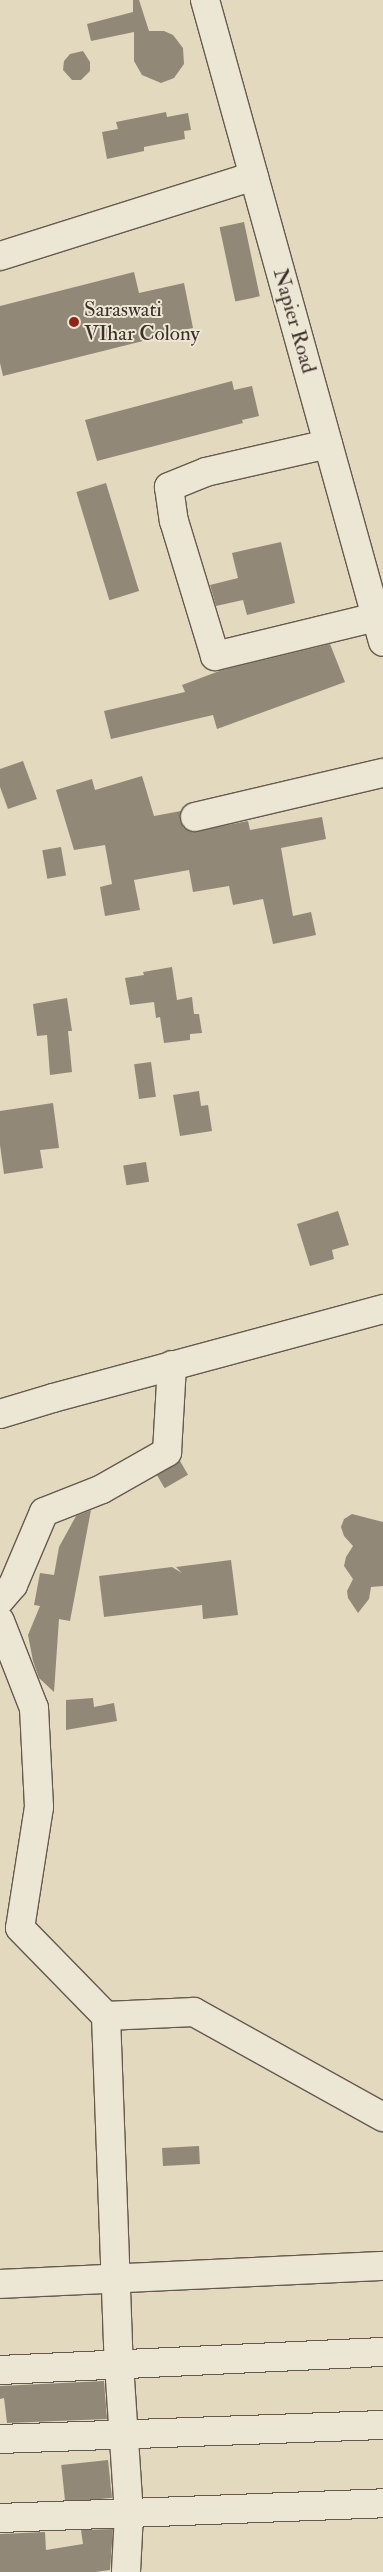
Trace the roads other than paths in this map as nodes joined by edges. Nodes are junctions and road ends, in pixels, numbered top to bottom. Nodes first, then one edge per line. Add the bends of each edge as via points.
1 (205, 0) edge
2 (254, 176) junction
3 (0, 256) edge
4 (328, 444) junction
5 (380, 629) edge
6 (383, 773) edge
7 (196, 817) dead end
8 (383, 1309) edge
9 (172, 1366) junction
10 (0, 1414) edge
11 (0, 1600) edge
12 (0, 1621) edge
13 (106, 2016) junction
14 (383, 2117) edge
15 (383, 2266) edge
16 (116, 2279) junction
17 (0, 2284) edge
18 (383, 2352) edge
19 (119, 2364) junction
20 (0, 2370) edge
21 (383, 2425) edge
22 (124, 2435) junction
23 (0, 2439) edge
24 (383, 2503) edge
25 (128, 2514) junction
26 (0, 2518) edge
27 (126, 2572) edge

1 - 2 street, Napier Road
2 - 3 street
2 - 4 street, Napier Road
4 - 5 street, Napier Road
4 - 5 street via 206,472 169,487 174,521 215,656
6 - 7 street
8 - 9 street
9 - 10 street
9 - 11 street via 167,1452 102,1489 44,1512 13,1585
12 - 13 street via 34,1708 39,1807 20,1928
13 - 14 street via 194,2012
13 - 16 street
15 - 16 street
16 - 17 street
16 - 19 street
18 - 19 street
19 - 20 street
19 - 22 street
21 - 22 street
22 - 23 street
22 - 25 street
24 - 25 street
25 - 26 street
25 - 27 street

